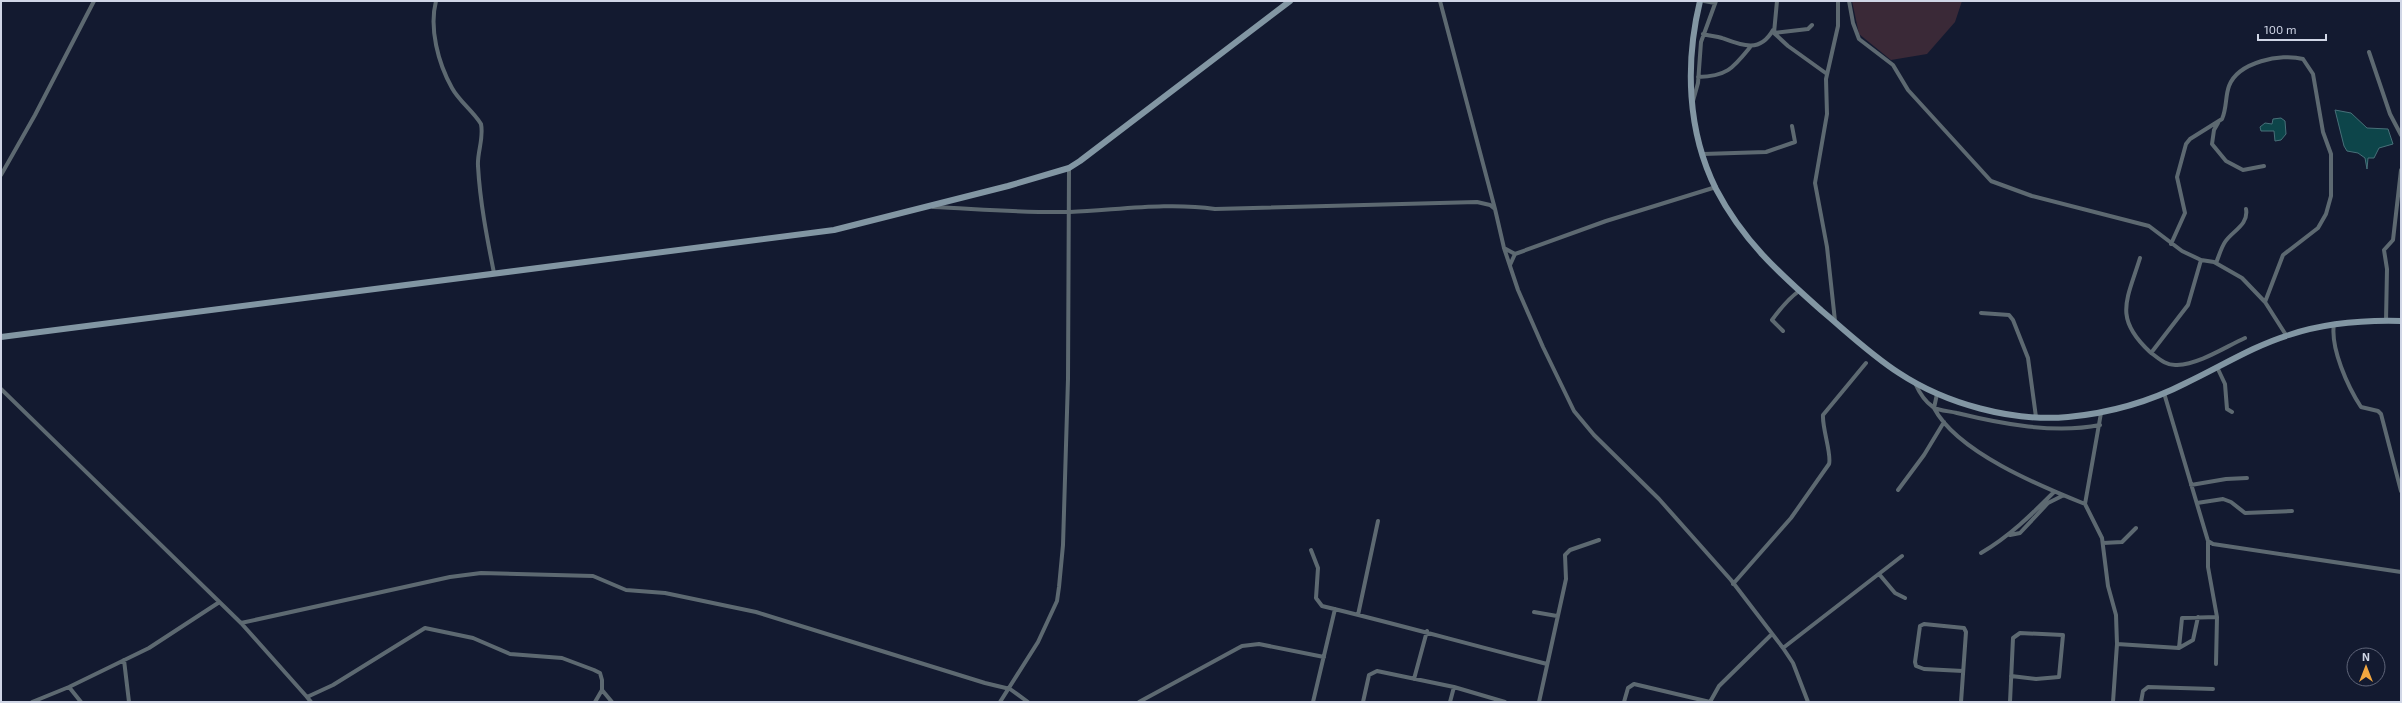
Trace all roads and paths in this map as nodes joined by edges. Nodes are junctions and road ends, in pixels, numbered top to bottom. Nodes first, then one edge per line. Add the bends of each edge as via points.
1 (94, 1) edge
2 (436, 1) edge
3 (1290, 1) edge
4 (1440, 1) edge
5 (1700, 1) edge
6 (1704, 1) edge
7 (1777, 1) edge
8 (1838, 1) edge
9 (1849, 1) edge
10 (1715, 2) edge
11 (1812, 25) dead end
12 (1774, 31) junction
13 (1703, 34) junction
14 (1751, 46) junction
15 (2369, 52) dead end
16 (1827, 74) junction
17 (1698, 77) junction
18 (1692, 103) junction
19 (2218, 123) junction
20 (1792, 126) dead end
21 (2401, 135) edge
22 (1703, 154) junction
23 (2264, 166) dead end
24 (1068, 168) junction
25 (2401, 170) edge
26 (1, 175) edge
27 (1716, 187) junction
28 (925, 206) junction
29 (1495, 209) junction
30 (2246, 209) dead end
31 (1067, 212) junction
32 (2171, 244) junction
33 (1504, 248) junction
34 (1515, 254) junction
35 (2140, 258) dead end
36 (2201, 260) junction
37 (2216, 263) junction
38 (1510, 265) junction
39 (494, 273) junction
40 (1799, 291) junction
41 (2265, 302) junction
42 (1981, 313) dead end
43 (1835, 321) junction
44 (2386, 321) junction
45 (2401, 321) edge
46 (2334, 324) junction
47 (1783, 331) dead end
48 (2286, 336) junction
49 (1, 338) edge
50 (2245, 338) dead end
51 (2151, 353) junction
52 (1866, 363) dead end
53 (2217, 367) junction
54 (1915, 383) junction
55 (1, 390) edge
56 (2164, 393) junction
57 (1937, 394) junction
58 (1934, 408) junction
59 (2232, 412) dead end
60 (2101, 413) junction
61 (2036, 417) junction
62 (1944, 422) junction
63 (2100, 425) junction
64 (2247, 478) dead end
65 (2192, 485) junction
66 (1898, 490) dead end
67 (2401, 491) edge
68 (2054, 492) junction
69 (2062, 496) junction
70 (2197, 503) junction
71 (2084, 504) junction
72 (2292, 512) dead end
73 (1378, 521) dead end
74 (2136, 528) dead end
75 (2008, 536) junction
76 (1599, 540) dead end
77 (2208, 541) junction
78 (2103, 543) junction
79 (1311, 550) dead end
80 (1981, 553) dead end
81 (1902, 556) dead end
82 (2401, 572) edge
83 (1879, 574) junction
84 (1733, 584) junction
85 (1905, 598) dead end
86 (218, 603) junction
87 (1335, 609) junction
88 (1534, 612) dead end
89 (1358, 614) junction
90 (1557, 616) junction
91 (2216, 617) junction
92 (2198, 618) junction
93 (240, 623) junction
94 (1427, 631) junction
95 (1772, 634) junction
96 (2117, 644) junction
97 (1784, 648) junction
98 (2179, 648) junction
99 (1324, 658) junction
100 (124, 660) junction
101 (1547, 664) junction
102 (2216, 664) dead end
103 (1963, 671) junction
104 (2011, 676) junction
105 (1414, 679) junction
106 (69, 687) junction
107 (1454, 687) junction
108 (1010, 689) junction
109 (602, 690) junction
110 (2213, 690) dead end
111 (307, 697) junction
112 (32, 702) edge
113 (81, 702) edge
114 (129, 702) edge
115 (311, 702) edge
116 (596, 702) edge
117 (612, 702) edge
118 (1000, 702) edge
119 (1028, 702) edge
120 (1139, 702) edge
121 (1313, 702) edge
122 (1363, 702) edge
123 (1450, 702) edge
124 (1505, 702) edge
125 (1538, 702) edge
126 (1624, 702) edge
127 (1710, 702) edge
128 (1808, 702) edge
129 (1961, 702) edge
130 (2010, 702) edge
131 (2113, 702) edge
132 (2141, 702) edge

1 - 26 street
2 - 39 street via 433,28 440,58 452,88 481,124 479,182
3 - 24 street via 1100,147
4 - 29 street
5 - 18 street via 1691,53
6 - 10 street
7 - 12 street
8 - 16 street via 1838,26
9 - 32 street via 1859,39 1893,65 1908,90 1991,181 2032,196 2148,226
10 - 13 street
11 - 12 street via 1808,29
12 - 14 street via 1761,45
12 - 16 street via 1788,46
13 - 14 street
13 - 17 street
14 - 17 street via 1732,69 1724,74
15 - 21 street via 2390,114
16 - 43 street via 1827,114 1815,182 1827,247
17 - 18 street
18 - 22 street
19 - 23 street via 2212,144 2226,161 2243,170
19 - 32 street via 2186,144 2177,177 2185,213
19 - 41 street via 2224,113 2230,85 2238,75 2264,60 2290,57 2306,62 2314,79 2322,127 2332,158 2331,196 2326,214 2318,228 2283,255
20 - 22 street via 1795,142 1766,152
22 - 27 street
24 - 28 street
24 - 31 street
25 - 44 street via 2393,240 2384,250 2387,269
27 - 34 street via 1606,221
27 - 40 street via 1756,250
28 - 31 street
28 - 39 street via 834,230
29 - 31 street via 1490,204 1477,202 1222,209 1178,205
29 - 33 street
30 - 37 street via 2247,214 2242,225 2224,244
31 - 108 street via 1068,379 1063,545 1059,587 1057,601 1044,629
32 - 36 street
33 - 34 street
33 - 38 street
34 - 38 street
35 - 51 street via 2127,302 2126,318 2134,335
36 - 37 street
36 - 51 street via 2188,305
37 - 41 street via 2242,278
38 - 84 street via 1532,323 1574,411 1659,499
39 - 49 street
40 - 43 street
40 - 47 street via 1786,301 1772,320
41 - 48 street
42 - 61 street via 2009,315 2013,320 2028,358
43 - 54 street via 1879,360
44 - 45 street
44 - 46 street
46 - 48 street
46 - 67 street via 2336,350 2353,393 2361,407 2381,414
48 - 53 street
50 - 51 street via 2179,365 2168,364
52 - 84 street via 1823,415 1824,432 1831,458 1829,464 1791,518
53 - 56 street
53 - 59 street via 2225,384 2227,409
54 - 57 street
54 - 58 street via 1921,395
55 - 86 street
56 - 60 street via 2128,407
56 - 65 street
57 - 58 street
57 - 61 street via 1997,412
58 - 62 street
58 - 63 street via 2019,426 2086,428
60 - 61 street
60 - 63 street
62 - 66 street
62 - 68 street via 2000,466
63 - 71 street
64 - 65 street
65 - 70 street
68 - 69 street
68 - 75 street
69 - 71 street
69 - 75 street via 2048,503 2020,533
70 - 72 street via 2224,499 2245,513
70 - 77 street
71 - 78 street
73 - 89 street
74 - 78 street via 2122,542
75 - 80 street
76 - 90 street via 1570,550 1565,555 1566,579
77 - 82 street via 2273,554
77 - 91 street via 2208,566
78 - 96 street via 2108,586 2116,615
79 - 87 street via 1318,568 1318,602 1322,606
81 - 83 street
83 - 85 street via 1895,593
83 - 97 street
84 - 95 street
86 - 93 street
86 - 100 street via 148,648
87 - 89 street
87 - 99 street
88 - 90 street
89 - 94 street
90 - 101 street
91 - 92 street
91 - 102 street
92 - 98 street via 2193,640
92 - 98 street via 2184,617 2180,620
93 - 108 street via 450,577 481,573 593,576 626,590 665,593 756,612
93 - 111 street
94 - 101 street via 1472,646
94 - 105 street
95 - 97 street
95 - 127 street via 1719,686
96 - 98 street
96 - 131 street
97 - 128 street via 1793,663
99 - 120 street via 1259,644 1242,646
99 - 121 street
100 - 106 street
100 - 114 street
101 - 125 street
103 - 103 street via 1966,632 1964,628 1924,624 1920,626 1916,666 1924,669
103 - 129 street
104 - 104 street via 2013,638 2020,633 2063,635 2059,677 2036,679
104 - 130 street
105 - 107 street
105 - 122 street via 1372,672 1369,675
106 - 112 street
106 - 113 street
107 - 123 street
107 - 124 street
108 - 118 street
108 - 119 street
109 - 111 street via 602,680 598,671 572,661 544,655 510,654 473,638 425,628 333,685
109 - 116 street
109 - 117 street
110 - 132 street via 2148,687 2143,690
111 - 115 street
126 - 127 street via 1628,688 1634,684

